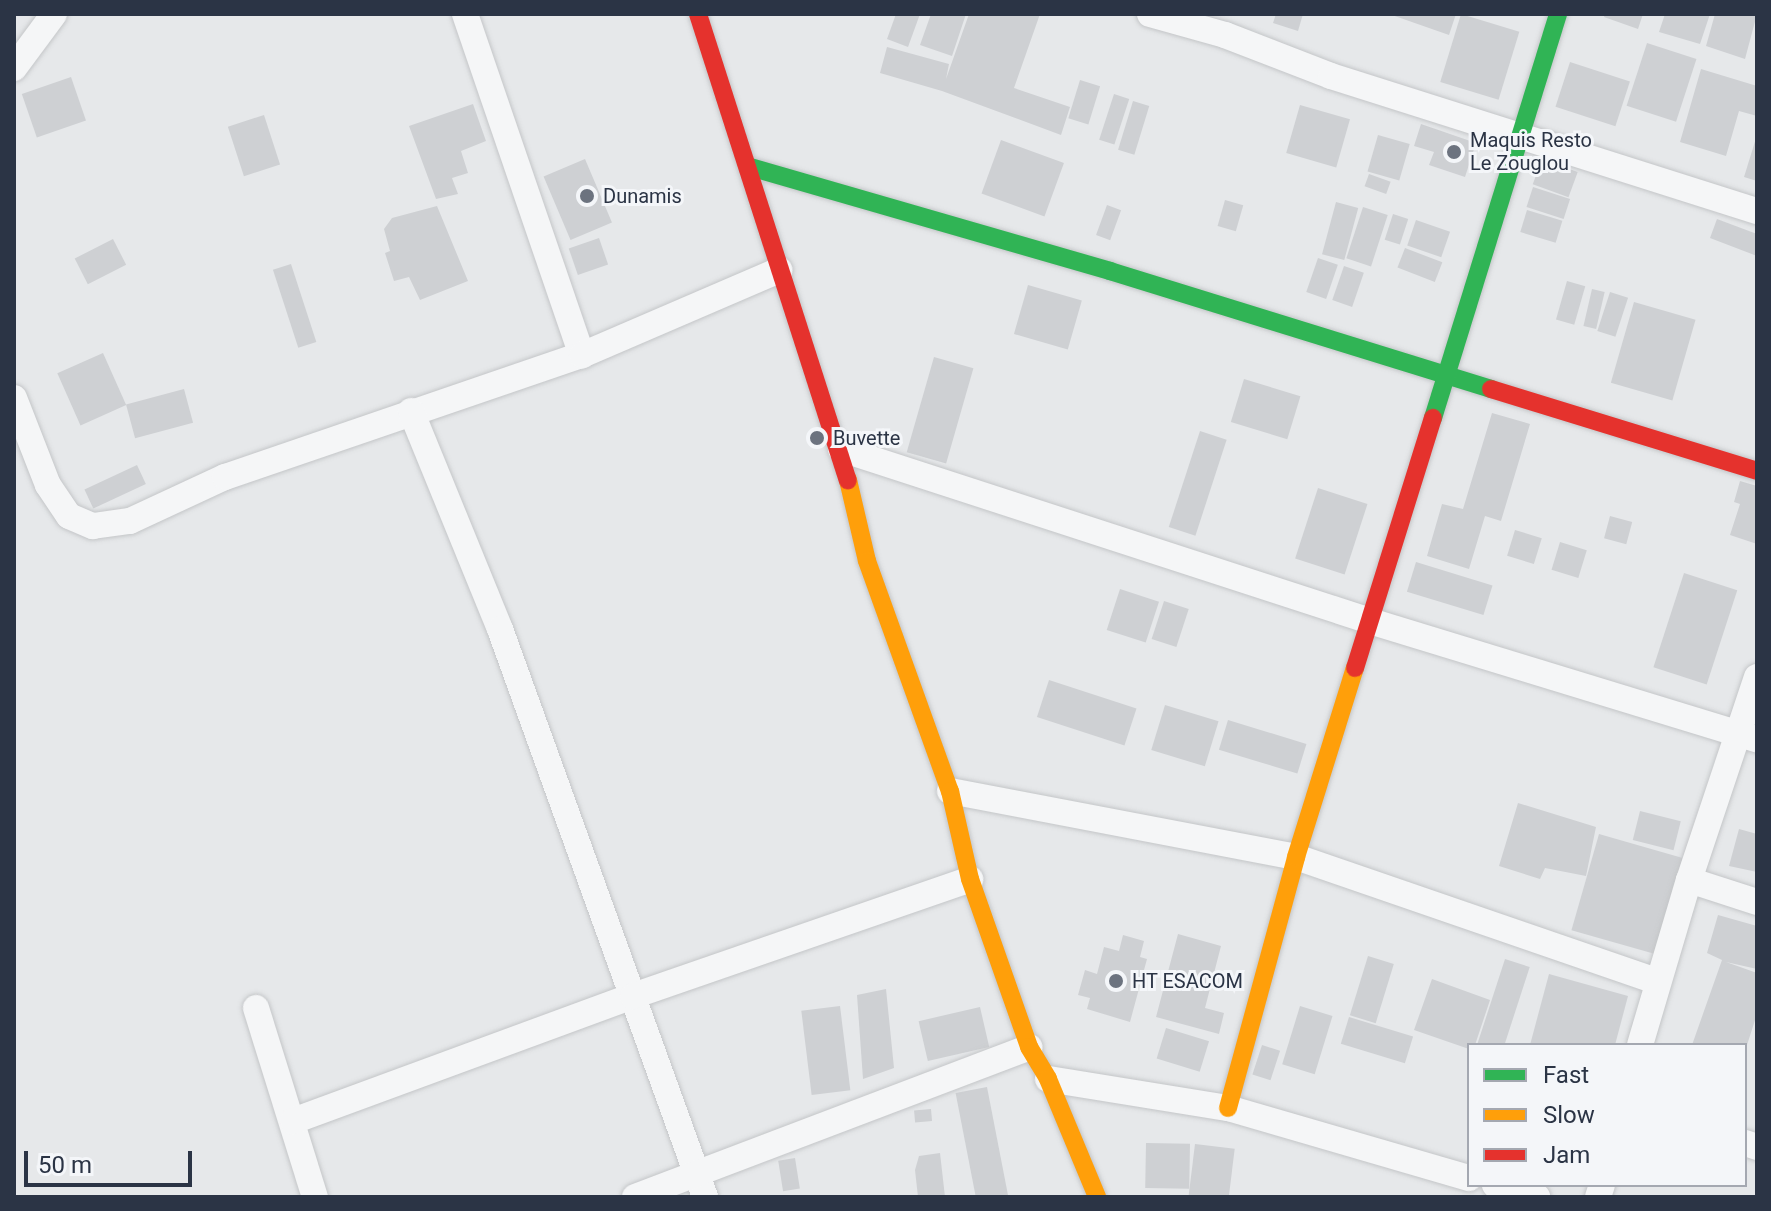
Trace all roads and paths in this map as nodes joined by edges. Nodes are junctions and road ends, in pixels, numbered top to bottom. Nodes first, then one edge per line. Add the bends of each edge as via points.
1 (54, 14) edge
2 (465, 14) edge
3 (698, 14) edge
4 (1150, 14) edge
5 (1558, 14) edge
6 (1228, 24) edge
7 (14, 68) edge
8 (1520, 136) junction
9 (750, 167) junction
10 (1757, 211) edge
11 (779, 270) junction
12 (582, 355) junction
13 (1446, 377) junction
14 (14, 398) edge
15 (411, 411) junction
16 (841, 449) junction
17 (1757, 471) edge
18 (1370, 621) junction
19 (1757, 677) edge
20 (1749, 736) edge
21 (950, 791) junction
22 (1296, 857) junction
23 (970, 879) junction
24 (1689, 880) junction
25 (1757, 902) edge
26 (1657, 981) junction
27 (633, 996) junction
28 (256, 1008) dead end
29 (1641, 1043) edge
30 (1029, 1047) junction
31 (1048, 1079) junction
32 (1228, 1108) junction
33 (293, 1121) junction
34 (1467, 1177) edge
35 (701, 1185) edge
36 (1502, 1187) edge
37 (315, 1197) edge
38 (635, 1197) edge
39 (1097, 1197) edge
40 (1537, 1197) edge

1 - 7 street
2 - 12 street
3 - 9 street
4 - 6 street
5 - 8 street
6 - 8 street via 1331,76
8 - 10 street
8 - 13 street
9 - 11 street
9 - 13 street via 1110,271
11 - 12 street
11 - 16 street
12 - 15 street
13 - 17 street
13 - 18 street
14 - 15 street via 48,485 69,516 93,526 130,521 225,477
15 - 27 street via 500,629
16 - 18 street
16 - 21 street via 867,561
18 - 20 street
18 - 22 street
19 - 20 street
20 - 24 street
21 - 22 street
21 - 23 street
22 - 26 street
22 - 32 street
23 - 27 street
23 - 30 street
24 - 25 street
24 - 26 street
26 - 29 street
27 - 33 street
27 - 35 street
28 - 33 street
30 - 31 street
30 - 35 street
31 - 32 street
31 - 39 street
32 - 34 street
33 - 37 street
35 - 38 street
36 - 40 street

